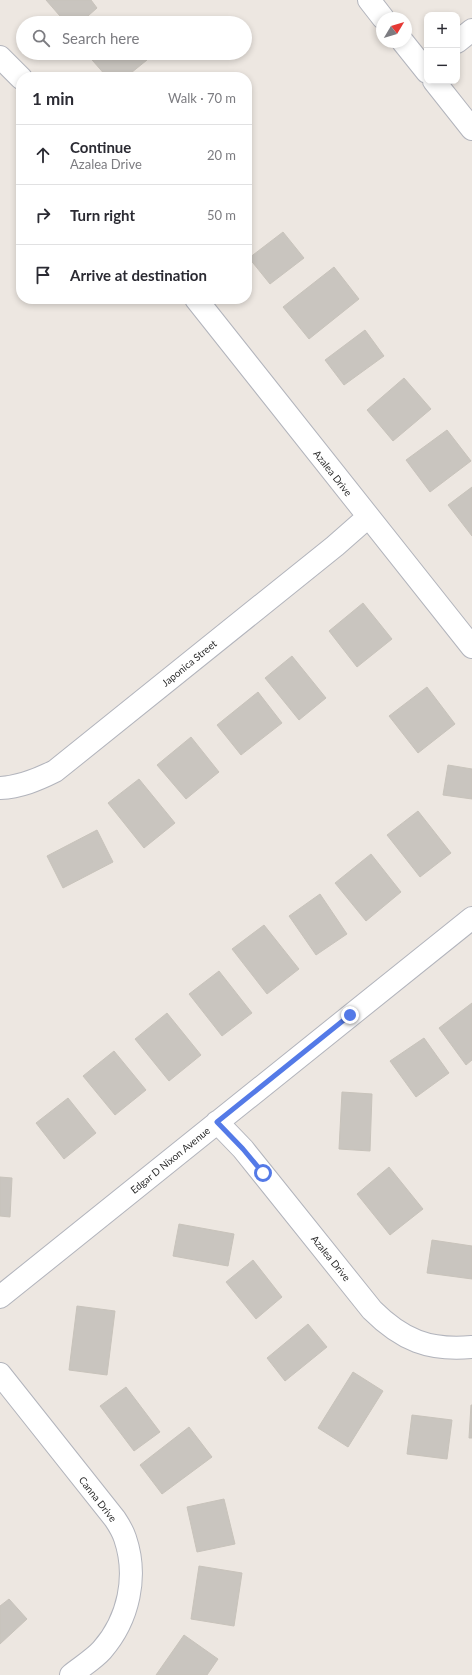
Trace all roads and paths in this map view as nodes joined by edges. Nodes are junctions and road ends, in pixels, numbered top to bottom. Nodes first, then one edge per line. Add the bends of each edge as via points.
1 (369, 0) edge
2 (378, 12) edge
3 (472, 30) edge
4 (460, 40) edge
5 (408, 48) edge
6 (0, 57) edge
7 (424, 68) edge
8 (16, 73) edge
9 (437, 84) edge
10 (472, 129) edge
11 (200, 304) edge
12 (368, 517) junction
13 (472, 647) edge
14 (0, 788) edge
15 (472, 918) edge
16 (217, 1122) junction
17 (0, 1297) edge
18 (472, 1347) edge
19 (0, 1374) edge
20 (71, 1675) edge

1 - 2 street
3 - 4 street
5 - 7 street
6 - 8 street
9 - 10 street
11 - 12 street, Azalea Drive
12 - 13 street, Azalea Drive
12 - 14 street, Japonica Street via 55,771 32,782 12,788
15 - 16 street, Edgar D Nixon Avenue
16 - 17 street, Edgar D Nixon Avenue
16 - 18 street, Azalea Drive via 243,1149 386,1324 402,1335 429,1346 453,1349
19 - 20 street, Canna Drive via 116,1519 129,1552 132,1576 120,1622 101,1651

